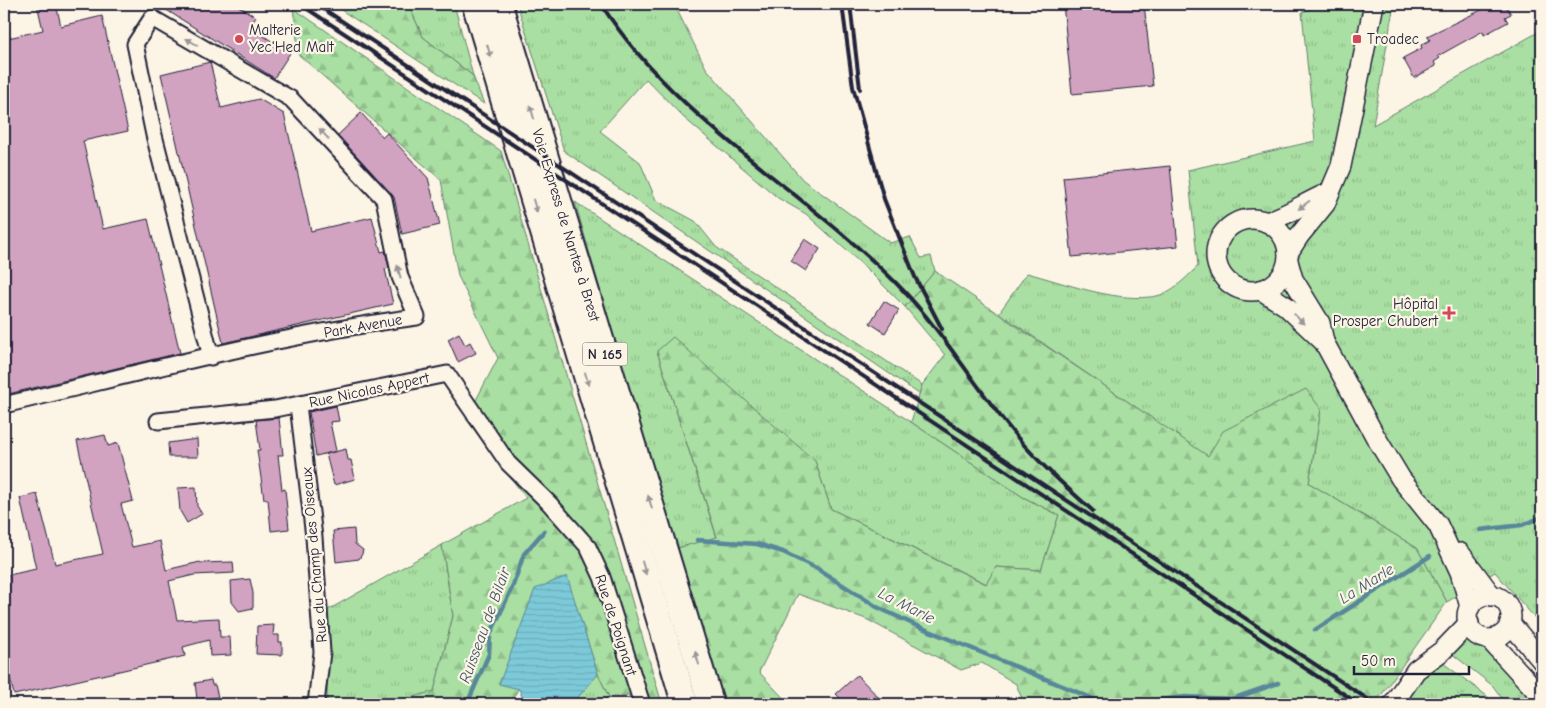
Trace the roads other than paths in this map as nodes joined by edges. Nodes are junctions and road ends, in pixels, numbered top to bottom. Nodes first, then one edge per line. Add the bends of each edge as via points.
1 (476, 4) edge
2 (499, 4) edge
3 (1374, 4) edge
4 (1328, 193) junction
5 (1266, 222) junction
6 (1288, 257) junction
7 (1261, 290) junction
8 (1324, 342) junction
9 (211, 357) junction
10 (4, 405) edge
11 (298, 405) junction
12 (158, 421) dead end
13 (1438, 525) junction
14 (588, 547) joint
15 (1492, 596) junction
16 (1469, 615) junction
17 (1510, 623) junction
18 (1489, 639) junction
19 (1542, 661) edge
20 (1542, 697) edge
21 (316, 704) edge
22 (642, 704) edge
23 (685, 704) edge
24 (711, 704) edge
25 (1393, 704) edge

1 -> 23 highway, Voie Express de Nantes à Brest / N 165
24 -> 2 highway, Voie Express de Nantes à Brest / N 165
3 - 4 street via 1341,166
4 -> 5 street via 1310,200 1295,212
4 - 6 street via 1325,204 1299,236
5 - 6 street via 1282,233
5 - 7 street via 1249,219 1237,222 1225,231 1218,244 1217,259 1221,273 1232,284 1246,290
6 - 7 street via 1279,280
6 - 8 street via 1293,279 1320,323
7 -> 8 street via 1286,306
8 - 13 street via 1401,479
9 -> 9 street, Park Avenue via 370,323 417,317 400,276 384,199 291,99 152,18 135,44 154,135
9 - 10 street
11 - 12 street, Rue Nicolas Appert
11 - 14 street, Rue Nicolas Appert via 447,374 508,462
11 - 21 street, Rue du Champ des Oiseaux via 314,537 322,652
13 - 15 street via 1444,528
13 - 16 street via 1460,572
14 - 22 street, Rue de Poignant via 602,577
15 - 16 street via 1479,598
15 - 17 street via 1507,605
16 - 18 street via 1474,633
16 - 25 street via 1442,651 1416,670
17 - 18 street via 1502,635
17 - 19 street
18 - 20 street

